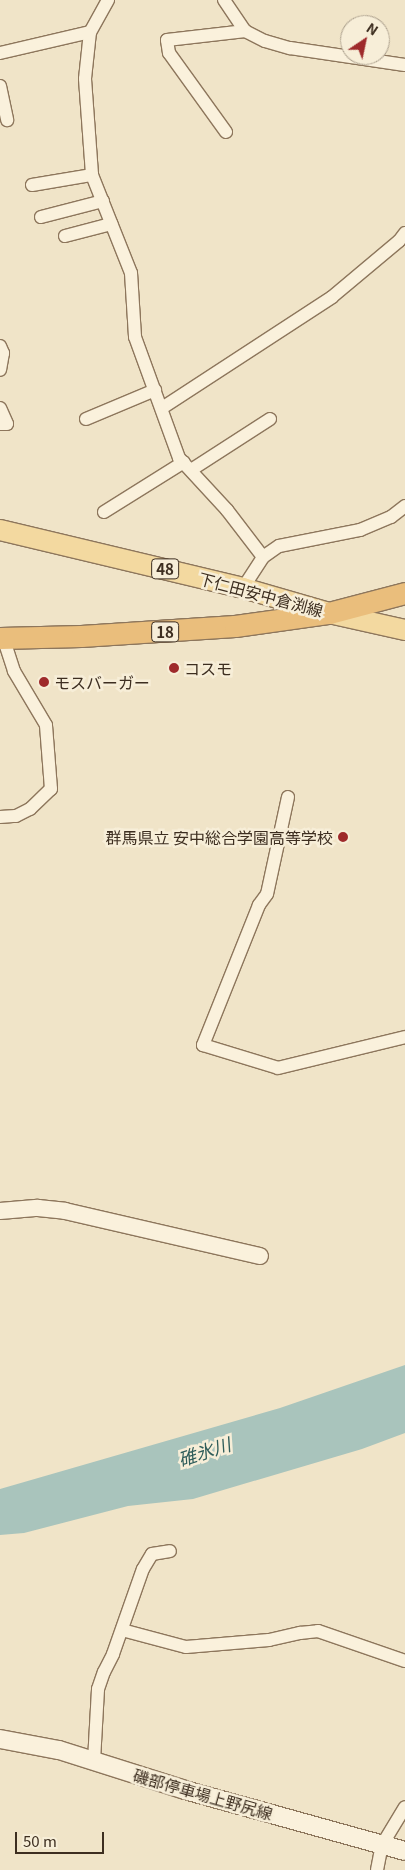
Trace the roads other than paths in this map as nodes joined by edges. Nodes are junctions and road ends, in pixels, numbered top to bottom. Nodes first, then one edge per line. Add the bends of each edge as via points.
1 (108, 0) edge
2 (224, 0) edge
3 (245, 31) junction
4 (90, 32) junction
5 (0, 53) edge
6 (405, 66) edge
7 (0, 86) edge
8 (7, 120) dead end
9 (226, 132) dead end
10 (92, 175) junction
11 (32, 186) dead end
12 (102, 201) junction
13 (41, 218) dead end
14 (111, 224) junction
15 (405, 233) edge
16 (65, 236) dead end
17 (0, 346) edge
18 (0, 370) edge
19 (155, 390) junction
20 (0, 408) edge
21 (162, 408) junction
22 (86, 419) dead end
23 (270, 419) dead end
24 (0, 424) edge
25 (187, 466) junction
26 (405, 506) edge
27 (104, 512) dead end
28 (0, 530) edge
29 (263, 557) junction
30 (243, 588) junction
31 (405, 593) edge
32 (329, 613) junction
33 (405, 630) edge
34 (2, 638) edge
35 (288, 797) dead end
36 (0, 817) edge
37 (405, 1037) edge
38 (0, 1211) edge
39 (260, 1256) dead end
40 (170, 1551) dead end
41 (122, 1630) junction
42 (405, 1662) edge
43 (0, 1739) edge
44 (94, 1761) junction
45 (405, 1808) edge
46 (382, 1845) junction
47 (405, 1851) edge
48 (377, 1870) edge

1 - 4 street
2 - 3 street
3 - 6 street via 265,42 290,48
3 - 9 street via 167,40 169,53
4 - 5 street
4 - 10 street via 85,79
7 - 8 street
10 - 11 street
10 - 12 street
12 - 13 street
12 - 14 street
14 - 16 street
14 - 19 street via 131,273 135,337
15 - 21 street via 399,242 332,297
17 - 18 street via 3,353
19 - 21 street
19 - 22 street
20 - 24 street via 7,424
21 - 25 street via 179,458
23 - 25 street
25 - 27 street
25 - 29 street
26 - 29 street via 360,530 279,546
28 - 30 main road, 下仁田安中倉渕線 / 48
29 - 30 street
30 - 32 main road, 下仁田安中倉渕線 / 48
31 - 32 highway, 18
32 - 33 main road, 下仁田安中倉渕線 / 48
32 - 34 highway, 18 via 198,629
34 - 36 street via 14,671 46,725 52,789 30,809 16,816
35 - 37 street via 267,894 203,1046 278,1068
38 - 39 street via 38,1208 65,1211
40 - 41 street via 152,1554 143,1569
41 - 42 street via 186,1647 318,1632
41 - 44 street via 98,1690
43 - 44 main road, 磯部停車場上野尻線 via 42,1745
44 - 46 main road, 磯部停車場上野尻線
45 - 46 street
46 - 47 main road, 磯部停車場上野尻線
46 - 48 street

